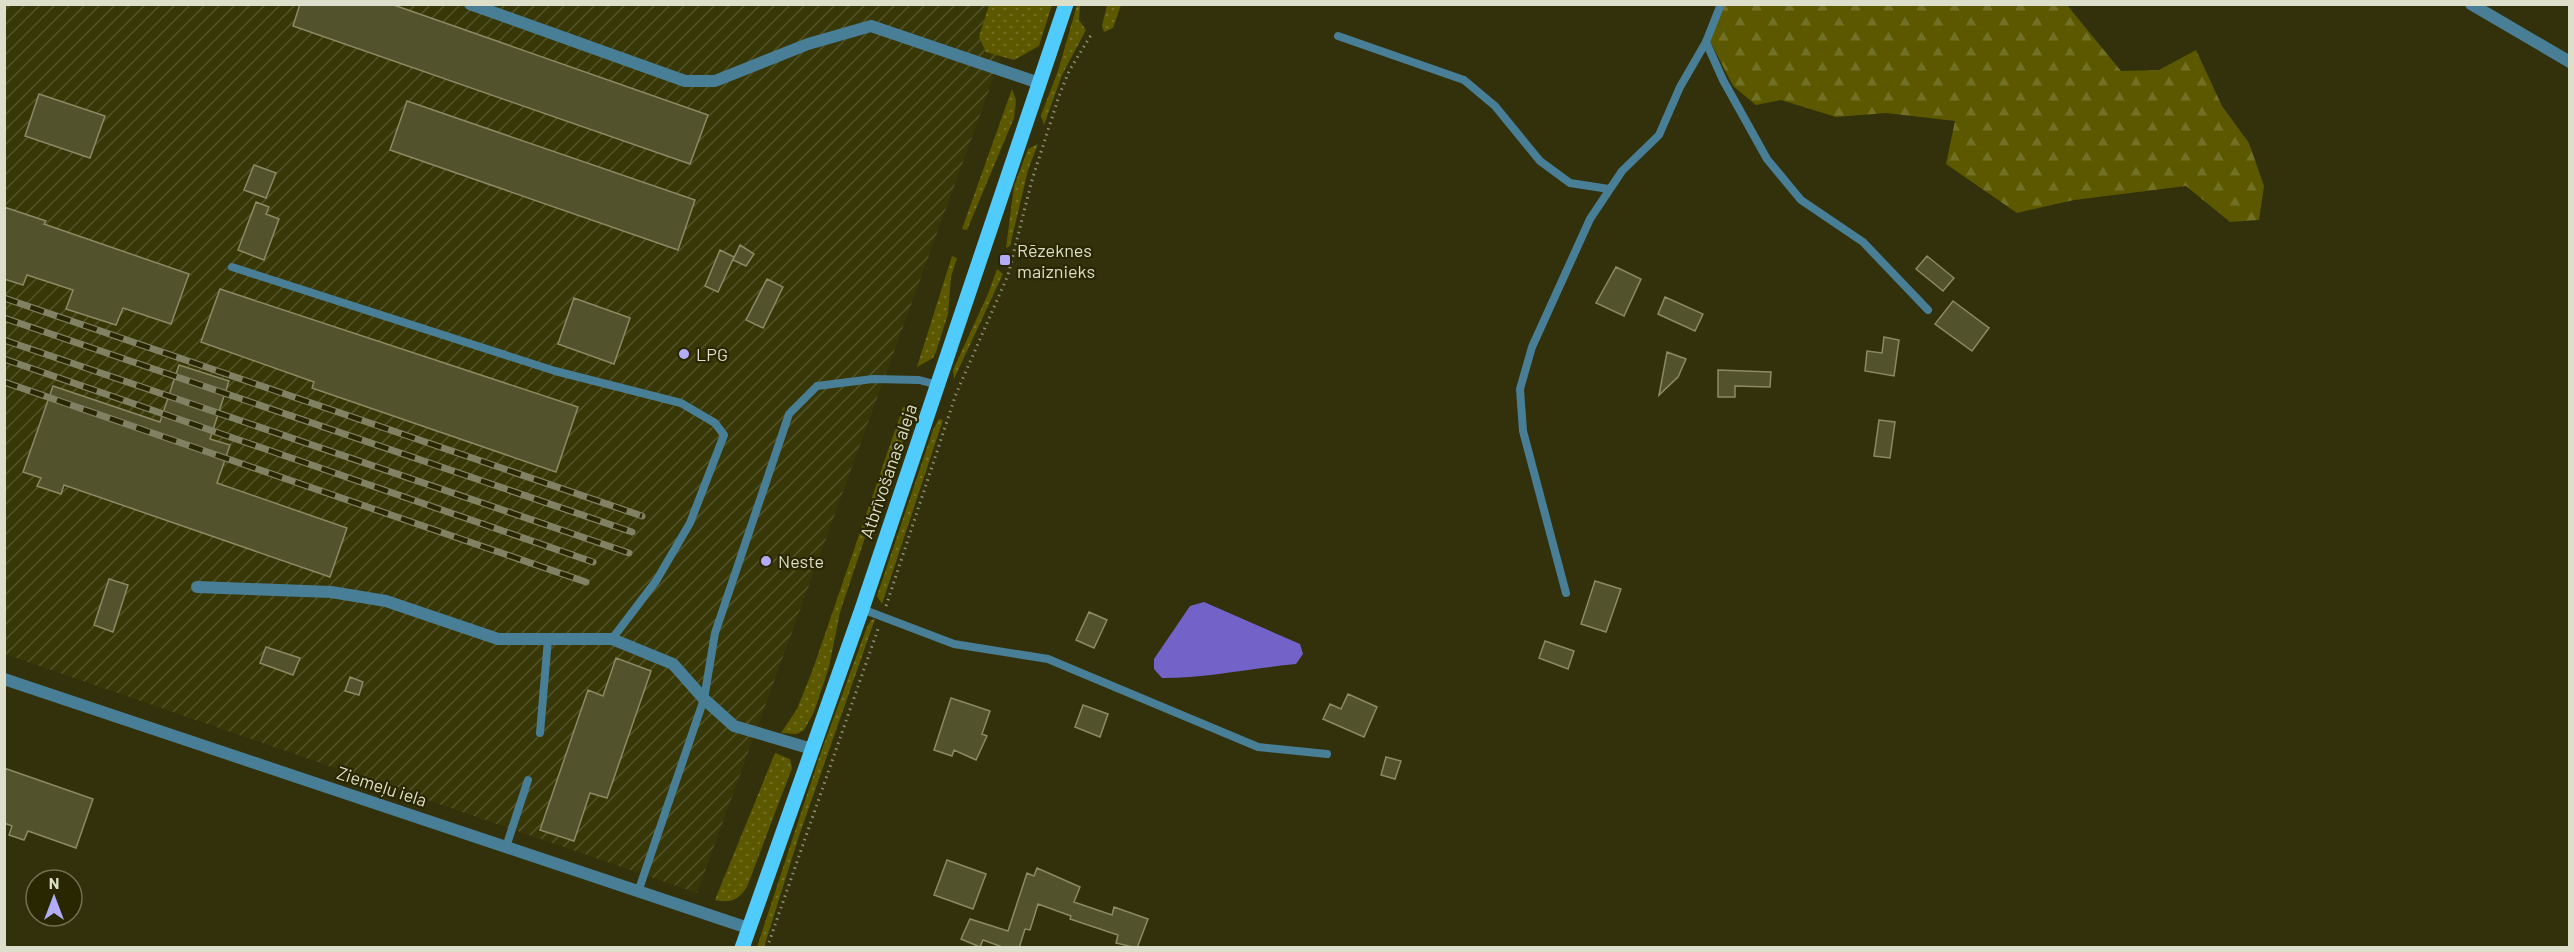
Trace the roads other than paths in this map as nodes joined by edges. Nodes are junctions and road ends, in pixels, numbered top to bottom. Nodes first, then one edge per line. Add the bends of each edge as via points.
1 (470, 4) edge
2 (1066, 4) edge
3 (1721, 4) edge
4 (2471, 4) edge
5 (1338, 36) dead end
6 (1706, 42) junction
7 (2570, 62) edge
8 (1039, 83) junction
9 (1609, 189) junction
10 (232, 267) dead end
11 (1928, 310) dead end
12 (938, 385) junction
13 (197, 587) dead end
14 (1566, 592) dead end
15 (862, 609) junction
16 (548, 639) junction
17 (612, 639) junction
18 (4, 679) edge
19 (704, 699) junction
20 (540, 733) dead end
21 (812, 749) junction
22 (1327, 754) dead end
23 (528, 780) dead end
24 (506, 847) junction
25 (638, 892) junction
26 (748, 928) junction
27 (742, 948) edge

1 - 8 street via 686,81 715,81 808,44 871,26
2 - 8 main road, Atbrīvošanas aleja
3 - 6 lane
4 - 7 street
5 - 9 lane via 1464,80 1495,106 1540,161 1570,183
6 - 9 lane via 1659,135
6 - 11 lane via 1767,159 1802,200 1863,242
8 - 12 main road, Atbrīvošanas aleja
9 - 14 lane via 1590,219 1554,296 1532,347 1520,389 1523,431
10 - 17 lane via 555,371 681,403 715,423 724,435 690,523 656,581
12 - 15 main road, Atbrīvošanas aleja
12 - 19 lane via 919,380 873,379 817,386 789,414 715,633
13 - 16 street via 331,592 386,601 498,639
15 - 21 main road, Atbrīvošanas aleja
15 - 22 lane via 954,644 1048,659 1258,747
16 - 17 street
16 - 20 lane
17 - 19 street via 673,664
18 - 24 street, Ziemeļu iela
19 - 21 street via 734,726
19 - 25 lane
21 - 26 main road, Atbrīvošanas aleja
23 - 24 lane
24 - 25 street, Ziemeļu iela
25 - 26 street, Ziemeļu iela
26 - 27 main road, Atbrīvošanas aleja

